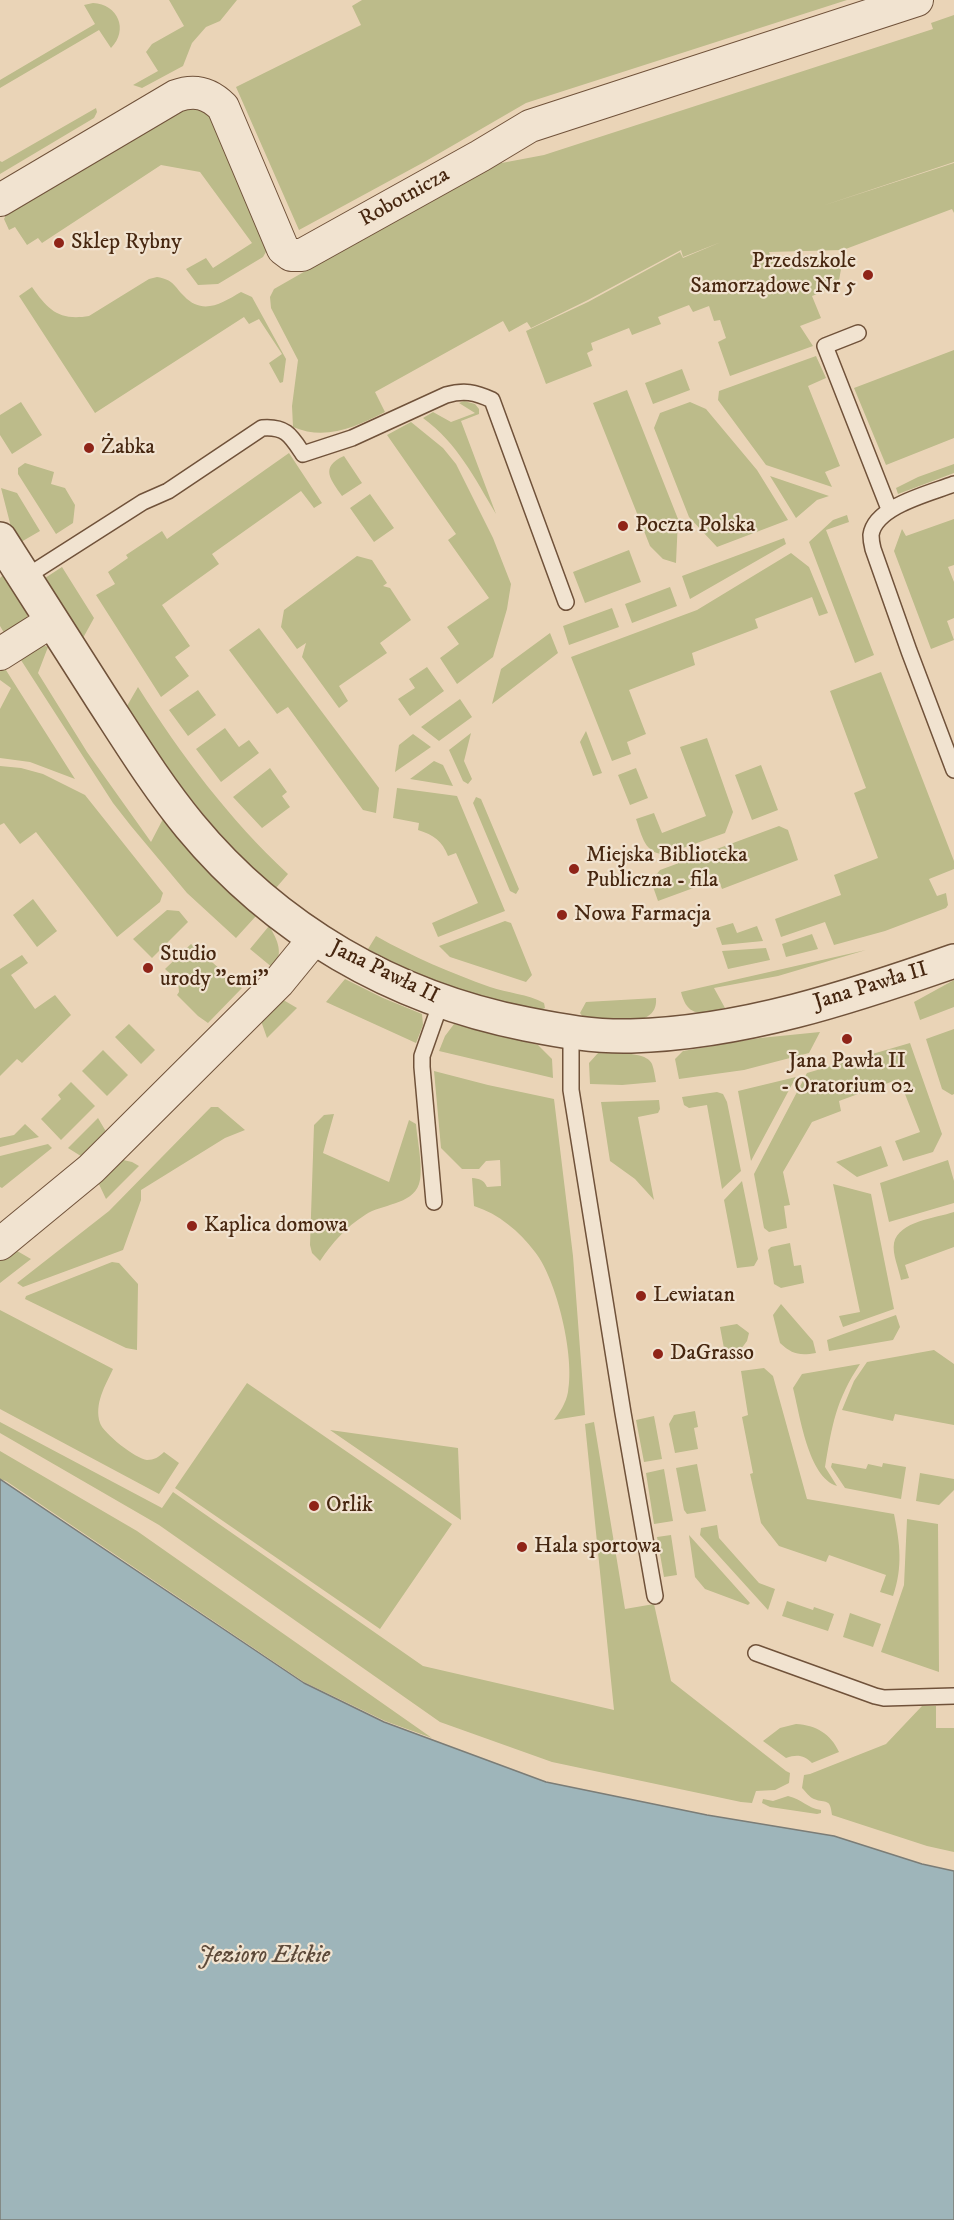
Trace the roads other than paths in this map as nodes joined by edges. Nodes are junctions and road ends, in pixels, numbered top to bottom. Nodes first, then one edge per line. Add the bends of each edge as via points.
1 (917, 0) edge
2 (0, 200) edge
3 (858, 333) dead end
4 (954, 484) edge
5 (889, 509) junction
6 (0, 539) edge
7 (24, 578) junction
8 (566, 602) dead end
9 (52, 621) junction
10 (0, 654) edge
11 (954, 770) edge
12 (314, 939) junction
13 (954, 961) edge
14 (441, 1002) junction
15 (571, 1033) junction
16 (434, 1202) dead end
17 (0, 1244) edge
18 (655, 1596) dead end
19 (756, 1653) dead end
20 (954, 1696) edge

1 - 2 street, Robotnicza via 530,126 302,255 291,255 283,249 223,107 201,92 176,96
3 - 5 lane via 825,346
4 - 5 lane
5 - 11 lane via 878,518 871,534 873,549
6 - 7 street, Jana Pawła II
7 - 8 lane via 143,502 180,484 262,428 283,430 303,454 352,438 461,391 492,400
7 - 9 street, Jana Pawła II
9 - 10 street
9 - 12 street, Jana Pawła II via 144,763 192,828 246,885
12 - 14 street, Jana Pawła II via 374,973
12 - 17 street via 278,983 91,1169
13 - 15 street, Jana Pawła II via 750,1021 659,1035
14 - 15 street, Jana Pawła II
14 - 16 lane via 422,1056
15 - 18 lane via 571,1090
19 - 20 lane via 875,1696

